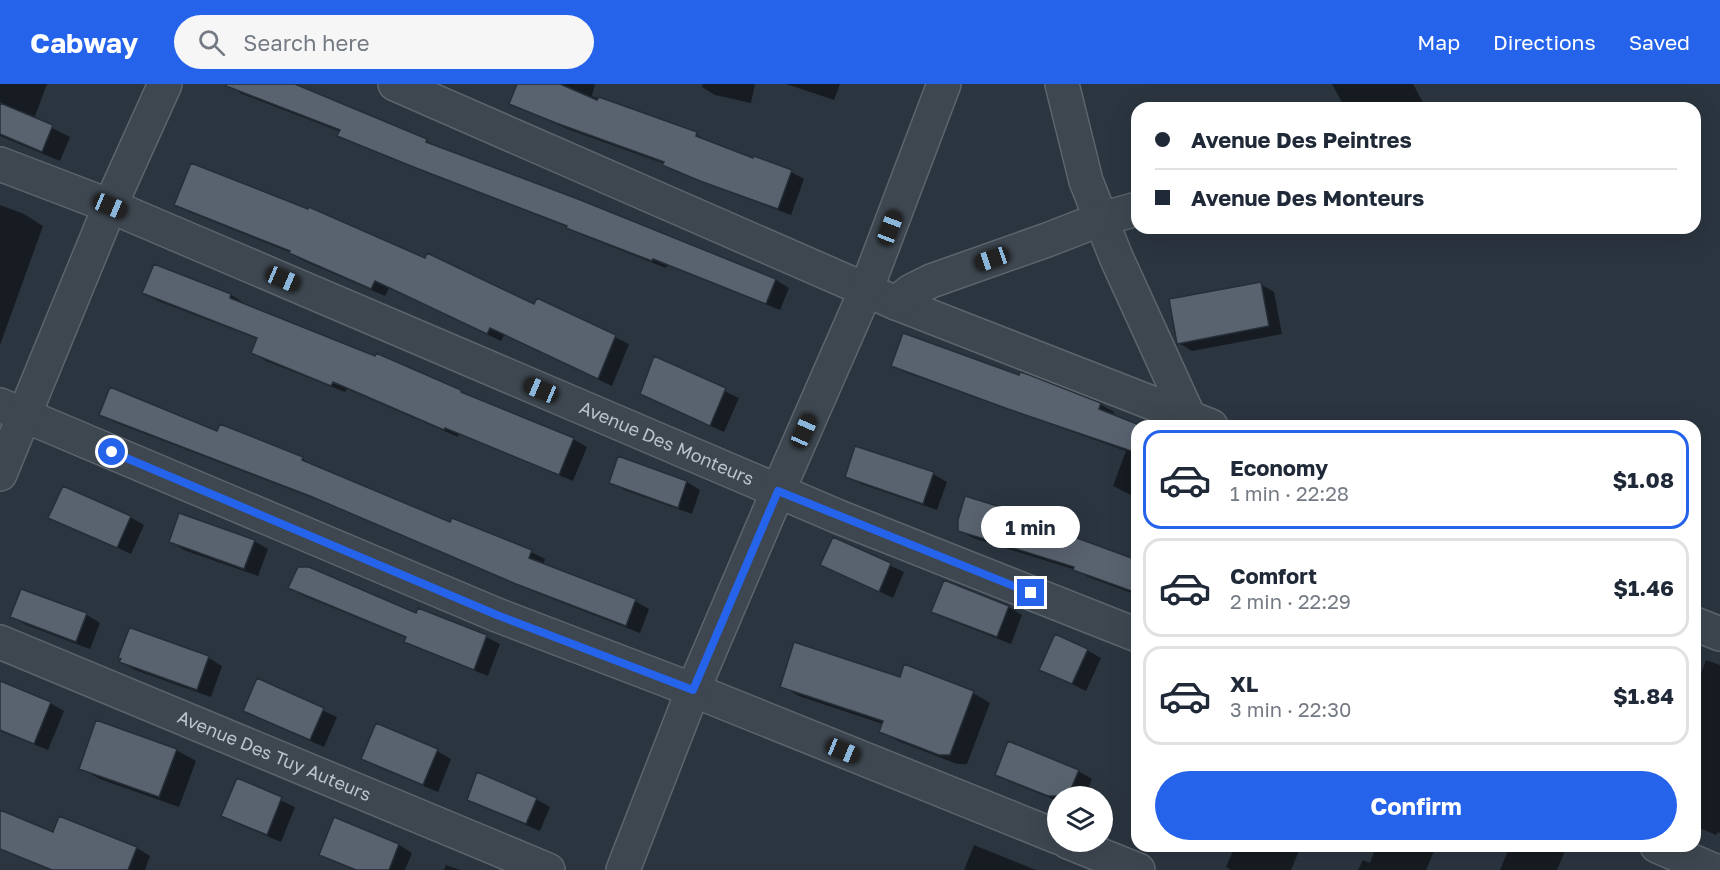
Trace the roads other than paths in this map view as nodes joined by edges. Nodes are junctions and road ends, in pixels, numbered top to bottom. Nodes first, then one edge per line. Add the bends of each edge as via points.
1 (165, 84) edge
2 (395, 84) edge
3 (944, 84) edge
4 (1062, 84) edge
5 (0, 164) edge
6 (110, 206) junction
7 (1131, 211) edge
8 (1101, 219) junction
9 (881, 296) junction
10 (12, 410) edge
11 (1195, 420) edge
12 (1199, 420) edge
13 (0, 474) edge
14 (778, 491) junction
15 (1701, 626) edge
16 (1131, 632) edge
17 (1720, 634) edge
18 (0, 642) edge
19 (693, 690) junction
20 (1047, 833) edge
21 (1100, 852) edge
22 (1671, 852) edge
23 (1136, 863) edge
24 (548, 870) edge
25 (623, 870) edge
26 (1713, 870) edge

1 - 6 street
2 - 9 street
3 - 9 street
4 - 8 street via 1082,169
5 - 6 street, Avenue Des Monteurs
6 - 10 street
6 - 14 street, Avenue Des Monteurs
7 - 8 street
8 - 9 street via 911,291
8 - 12 street
9 - 11 street
9 - 14 street
10 - 13 street
10 - 19 street via 497,615
14 - 16 street, Avenue Des Monteurs
14 - 19 street
15 - 17 street
18 - 24 street, Avenue Des Tuy Auteurs
19 - 20 street
19 - 25 street
21 - 23 street
22 - 26 street

